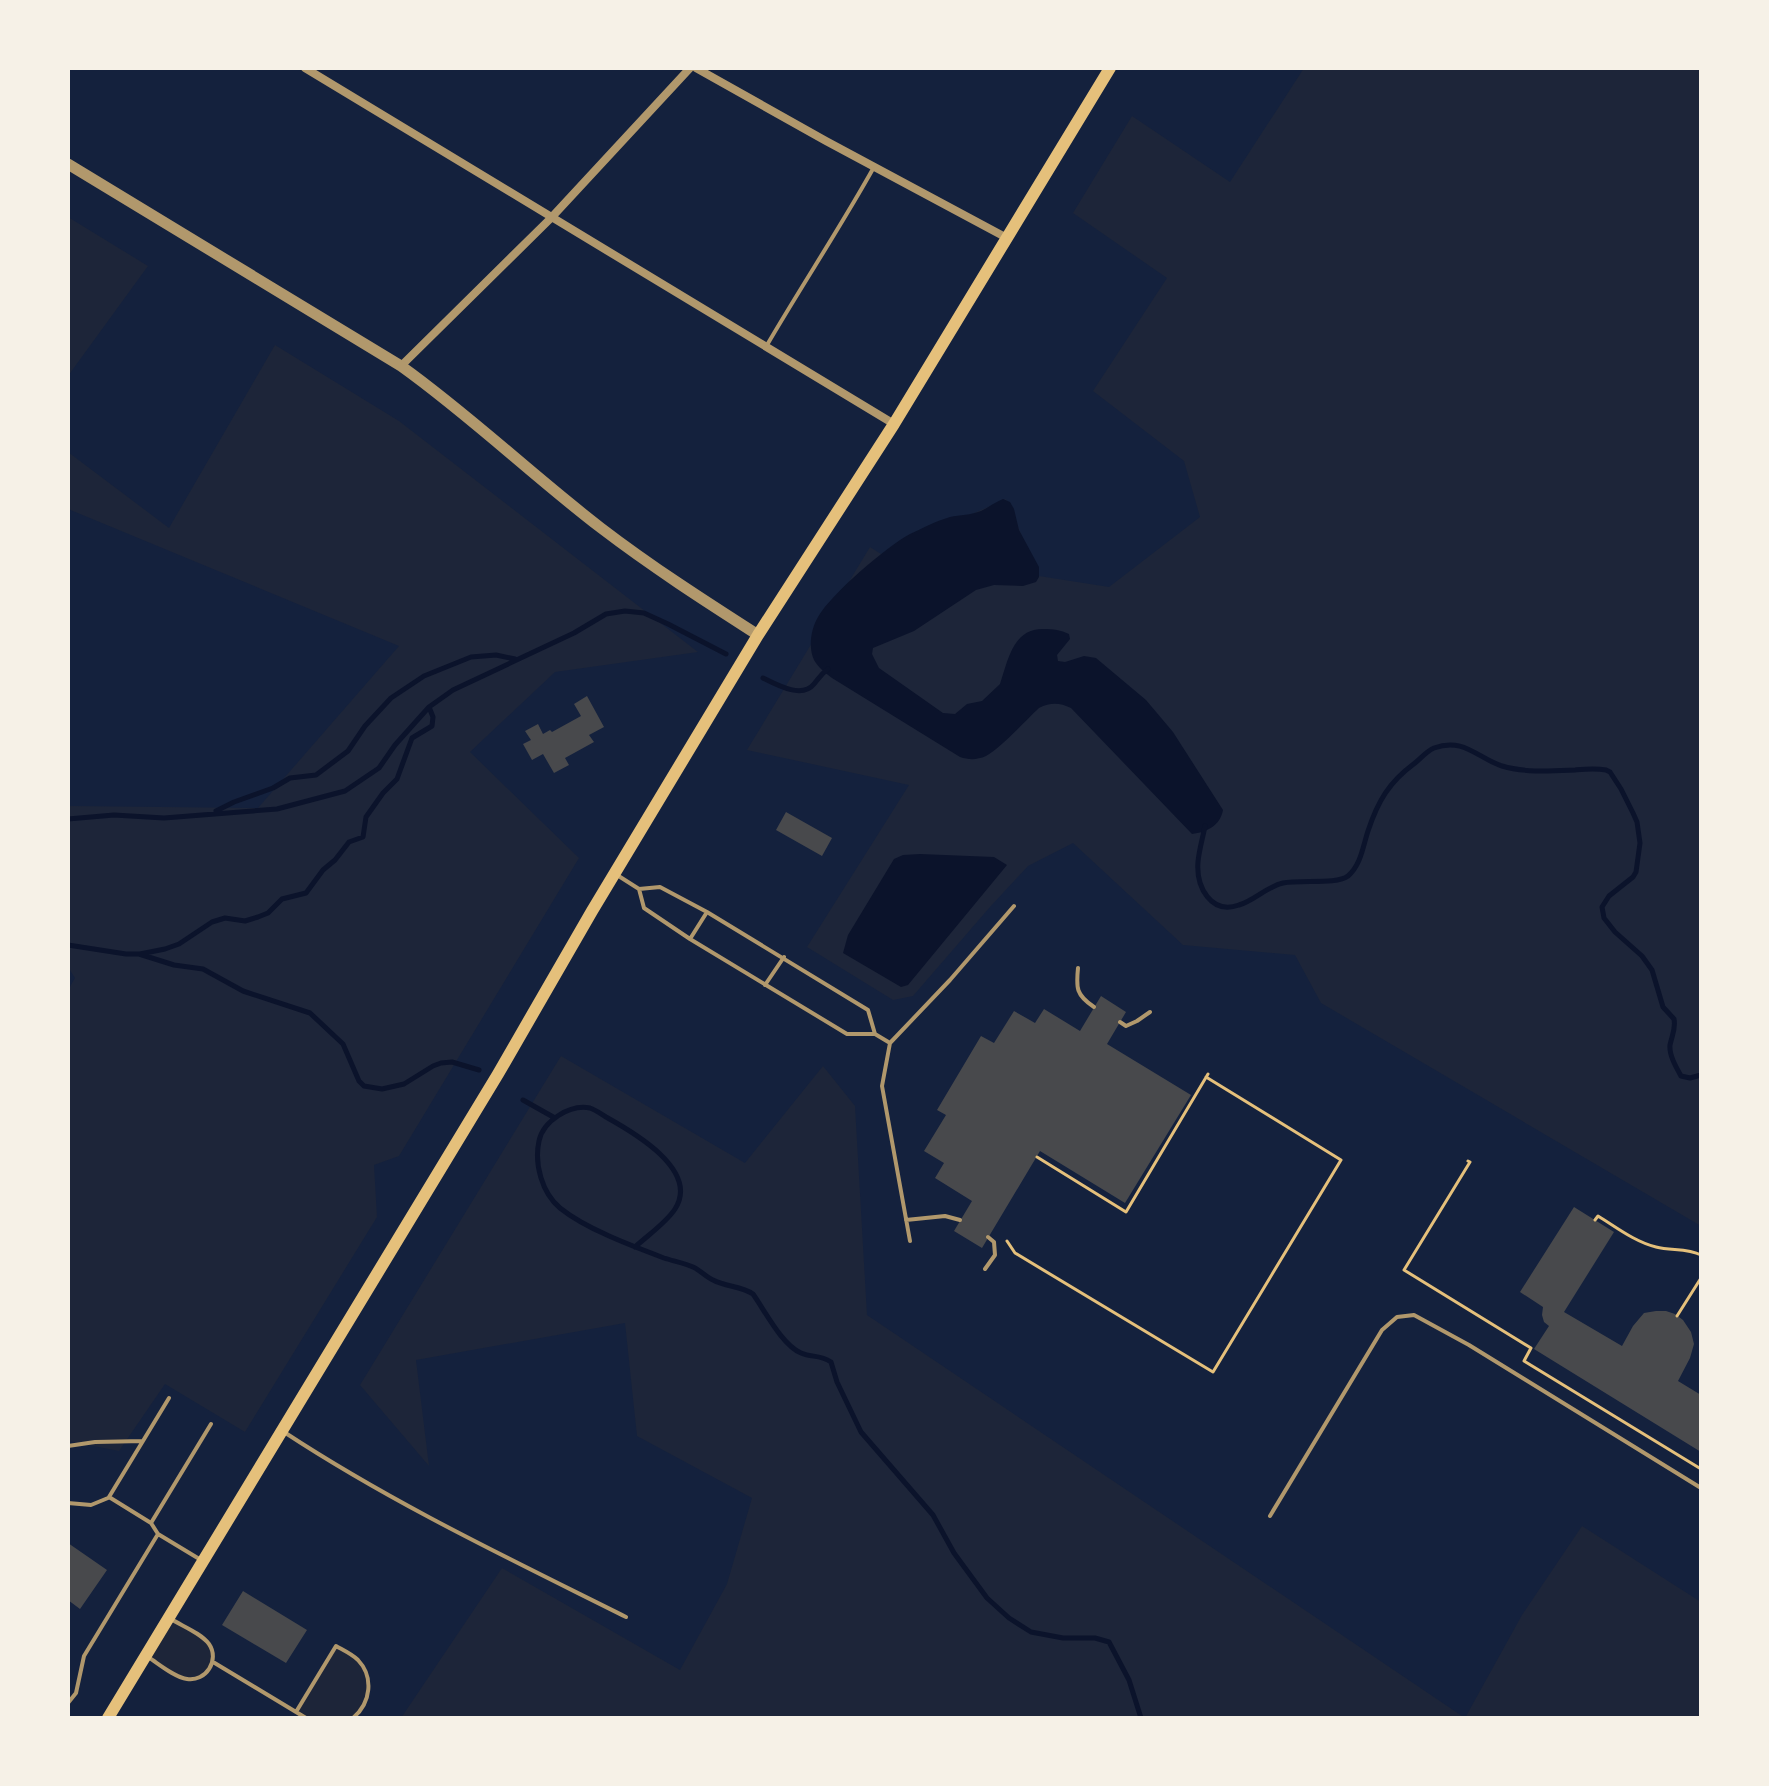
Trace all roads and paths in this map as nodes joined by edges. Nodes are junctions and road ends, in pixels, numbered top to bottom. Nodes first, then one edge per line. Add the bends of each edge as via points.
1 (305, 68) edge
2 (690, 68) edge
3 (696, 68) edge
4 (1109, 68) edge
5 (874, 167) junction
6 (71, 169) edge
7 (551, 218) junction
8 (1007, 238) junction
9 (766, 347) junction
10 (401, 366) junction
11 (894, 424) junction
12 (758, 635) junction
13 (615, 874) junction
14 (639, 889) junction
15 (1014, 906) dead end
16 (707, 912) junction
17 (690, 939) junction
18 (784, 957) junction
19 (1078, 968) dead end
20 (765, 985) junction
21 (1094, 1007) dead end
22 (1150, 1012) dead end
23 (1120, 1022) dead end
24 (875, 1034) junction
25 (890, 1043) junction
26 (1037, 1157) dead end
27 (1468, 1161) dead end
28 (906, 1220) junction
29 (960, 1220) dead end
30 (1595, 1220) dead end
31 (988, 1237) dead end
32 (1005, 1238) dead end
33 (910, 1241) dead end
34 (1701, 1255) edge
35 (985, 1269) dead end
36 (1701, 1278) edge
37 (1677, 1316) dead end
38 (169, 1398) dead end
39 (211, 1424) dead end
40 (282, 1431) junction
41 (143, 1441) junction
42 (68, 1446) edge
43 (1701, 1469) edge
44 (1701, 1488) edge
45 (109, 1497) junction
46 (68, 1503) edge
47 (1270, 1516) dead end
48 (151, 1523) junction
49 (158, 1534) junction
50 (203, 1561) junction
51 (626, 1617) dead end
52 (169, 1618) junction
53 (145, 1656) junction
54 (213, 1662) junction
55 (68, 1703) edge
56 (296, 1712) junction
57 (112, 1717) edge
58 (306, 1718) edge
59 (353, 1718) edge

1 - 7 street
2 - 7 street
3 - 5 street
4 - 8 main road
5 - 8 street
5 - 9 lane
6 - 10 street
7 - 9 street
7 - 10 street
8 - 11 main road
9 - 11 street
10 - 12 street via 599,526
11 - 12 main road
12 - 13 main road
13 - 14 lane
13 - 40 main road
14 - 16 lane via 660,887
14 - 17 lane via 644,908
15 - 25 lane
16 - 17 lane
16 - 18 lane
17 - 20 lane
18 - 20 lane
18 - 24 lane via 868,1010
19 - 21 lane via 1082,999
20 - 24 lane via 847,1034
22 - 23 lane via 1126,1026
24 - 25 lane
25 - 28 lane via 882,1086
26 - 32 path via 1126,1212 1207,1076 1341,1160 1213,1372 1015,1253
27 - 43 path via 1404,1270 1531,1348 1524,1361
28 - 29 lane
28 - 33 lane
30 - 34 path via 1598,1216 1653,1247
31 - 35 lane via 995,1255
36 - 37 path
38 - 41 lane
39 - 48 lane
40 - 50 main road
40 - 51 lane via 469,1539
41 - 42 lane
41 - 45 lane
44 - 47 lane via 1414,1315 1397,1317 1382,1330
45 - 46 lane via 91,1505
45 - 48 lane
48 - 49 lane
49 - 50 lane
49 - 55 lane via 84,1656 76,1693
50 - 52 main road
52 - 53 main road
52 - 54 lane via 208,1642
53 - 54 lane via 188,1679 205,1674
53 - 57 main road
54 - 56 lane
56 - 58 lane
56 - 59 lane via 336,1646 360,1662 367,1676 367,1700

